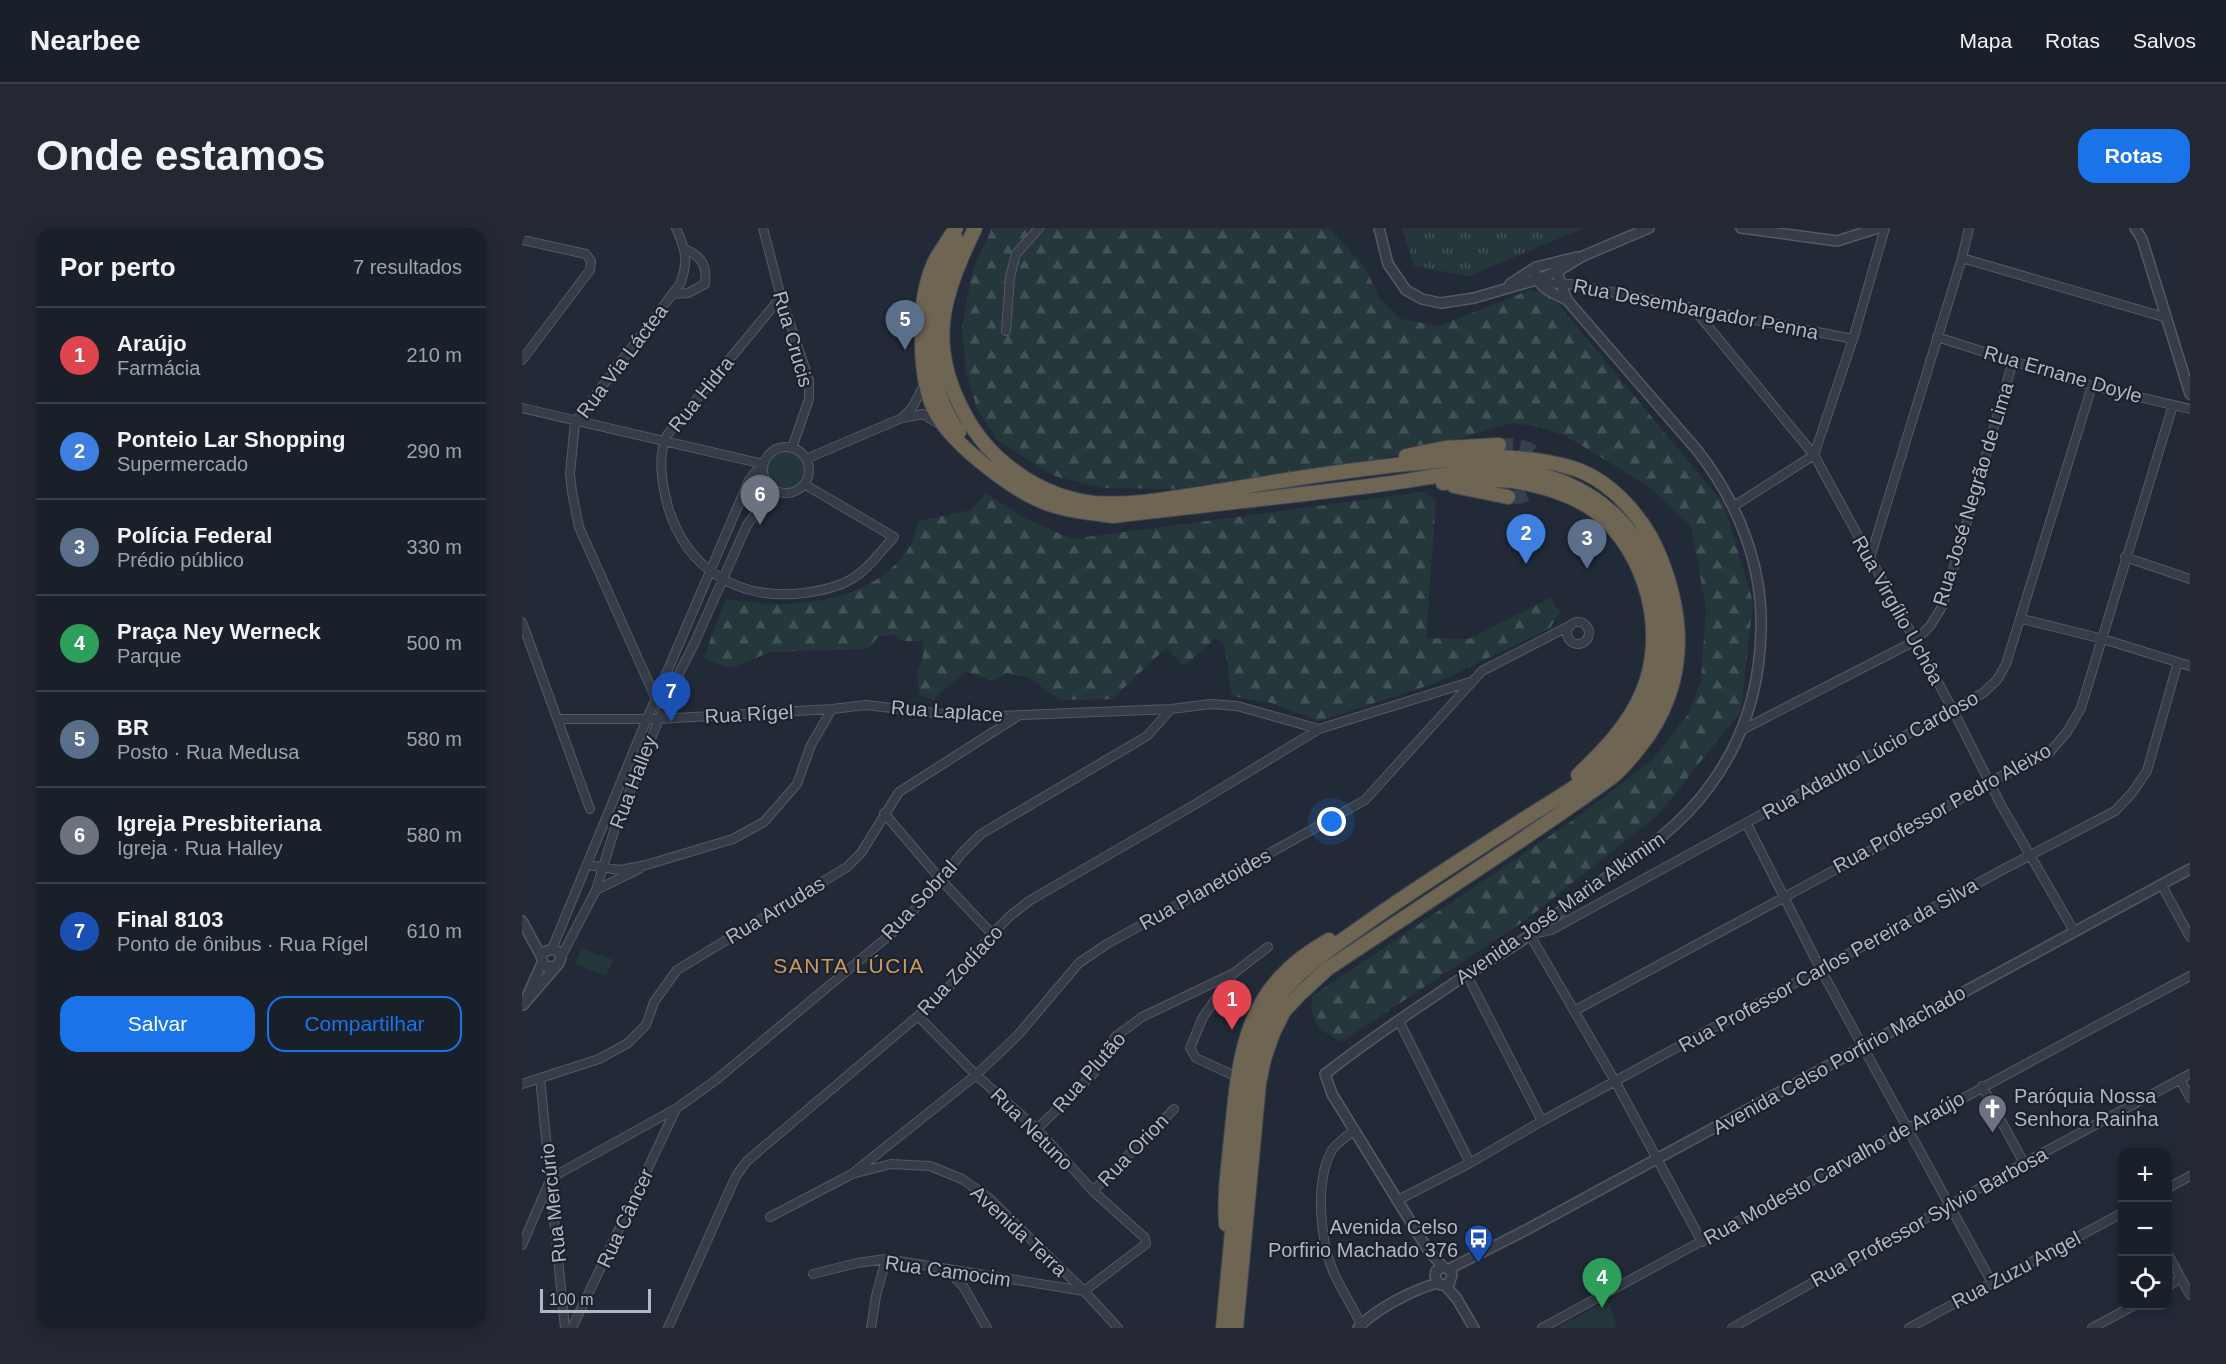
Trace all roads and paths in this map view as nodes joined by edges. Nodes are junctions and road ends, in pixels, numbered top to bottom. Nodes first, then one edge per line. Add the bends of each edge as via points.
1 (676, 228) edge
2 (763, 228) edge
3 (958, 228) edge
4 (975, 228) edge
5 (1039, 228) edge
6 (1379, 228) edge
7 (1650, 228) edge
8 (1741, 228) edge
9 (1878, 228) edge
10 (1885, 228) edge
11 (1969, 228) edge
12 (2135, 228) edge
13 (522, 240) edge
14 (685, 249) junction
15 (1583, 256) junction
16 (1962, 258) junction
17 (1546, 263) junction
18 (1536, 267) junction
19 (1558, 271) junction
20 (1538, 282) junction
21 (1562, 284) junction
22 (1503, 288) junction
23 (673, 294) junction
24 (781, 297) junction
25 (1567, 300) junction
26 (1693, 308) junction
27 (2167, 318) junction
28 (1006, 331) dead end
29 (1937, 337) junction
30 (1853, 339) junction
31 (522, 360) edge
32 (2013, 361) junction
33 (925, 380) junction
34 (2092, 386) junction
35 (2190, 394) edge
36 (2173, 405) junction
37 (522, 408) edge
38 (2190, 409) edge
39 (902, 418) junction
40 (575, 422) junction
41 (951, 433) junction
42 (664, 442) junction
43 (1499, 445) tunnel mouth
44 (792, 448) junction
45 (1814, 455) junction
46 (818, 456) junction
47 (806, 459) junction
48 (979, 459) junction
49 (763, 467) junction
50 (809, 468) junction
51 (1347, 470) junction
52 (1443, 483) junction
53 (804, 484) junction
54 (1387, 484) junction
55 (773, 490) junction
56 (1508, 497) tunnel mouth
57 (1734, 506) junction
58 (2125, 557) junction
59 (1870, 558) junction
60 (711, 573) junction
61 (723, 579) junction
62 (2190, 579) edge
63 (2022, 619) junction
64 (522, 622) edge
65 (1571, 625) dead end
66 (2103, 639) junction
67 (1915, 641) junction
68 (2178, 662) junction
69 (2190, 666) edge
70 (1470, 682) junction
71 (656, 699) junction
72 (832, 709) junction
73 (1171, 709) junction
74 (1953, 710) junction
75 (1019, 716) junction
76 (559, 719) junction
77 (647, 719) junction
78 (658, 719) junction
79 (1319, 729) junction
80 (1742, 730) junction
81 (1989, 782) junction
82 (1547, 804) junction
83 (591, 809) dead end
84 (884, 813) junction
85 (1747, 824) junction
86 (2030, 856) junction
87 (587, 865) junction
88 (646, 865) junction
89 (603, 868) junction
90 (2190, 869) edge
91 (942, 880) junction
92 (2161, 884) junction
93 (596, 890) junction
94 (1783, 897) junction
95 (1386, 909) junction
96 (522, 921) edge
97 (2074, 931) junction
98 (992, 934) junction
99 (1530, 935) junction
100 (2190, 937) edge
101 (1268, 947) dead end
102 (552, 949) junction
103 (561, 957) junction
104 (542, 960) junction
105 (556, 967) junction
106 (1821, 970) junction
107 (1234, 973) junction
108 (1467, 975) junction
109 (2190, 976) edge
110 (522, 1006) edge
111 (1574, 1011) junction
112 (918, 1016) junction
113 (1399, 1021) junction
114 (1863, 1047) junction
115 (1238, 1072) junction
116 (2190, 1074) edge
117 (976, 1075) junction
118 (540, 1078) junction
119 (2180, 1079) junction
120 (1615, 1081) junction
121 (522, 1084) edge
122 (1982, 1086) junction
123 (2190, 1098) edge
124 (677, 1108) junction
125 (1174, 1109) dead end
126 (1542, 1121) junction
127 (1037, 1129) junction
128 (1908, 1129) junction
129 (1355, 1130) junction
130 (1658, 1159) junction
131 (1470, 1163) junction
132 (2024, 1163) junction
133 (852, 1174) junction
134 (2190, 1176) edge
135 (551, 1178) junction
136 (2172, 1186) edge
137 (1093, 1191) junction
138 (1398, 1200) junction
139 (1950, 1205) junction
140 (2118, 1215) edge
141 (771, 1217) dead end
142 (1702, 1242) junction
143 (522, 1245) edge
144 (2169, 1256) edge
145 (886, 1259) junction
146 (1228, 1263) junction
147 (948, 1270) junction
148 (813, 1274) dead end
149 (1444, 1276) junction
150 (2181, 1278) junction
151 (1992, 1283) junction
152 (2172, 1284) edge
153 (1084, 1291) junction
154 (2190, 1295) edge
155 (2124, 1310) edge
156 (1360, 1326) edge
157 (565, 1328) edge
158 (572, 1328) edge
159 (668, 1328) edge
160 (871, 1328) edge
161 (987, 1328) edge
162 (1118, 1328) edge
163 (1223, 1328) edge
164 (1236, 1328) edge
165 (1473, 1328) edge
166 (1542, 1328) edge
167 (1732, 1328) edge
168 (1909, 1328) edge
169 (2092, 1328) edge

1 - 14 street, Rua Via Láctea
2 - 24 street, Rua Crucis
3 - 33 highway via 934,264 924,301 921,325
3 - 48 highway via 934,303 934,368 943,403
4 - 51 highway via 953,274 944,306 941,335 945,363 955,397 971,426 984,444 1017,473 1076,499 1120,503
5 - 28 street via 1016,254
6 - 22 street via 1394,275 1406,290 1422,299 1457,301
7 - 15 street
8 - 9 street via 1837,241
10 - 30 street
11 - 16 street
12 - 27 street
13 - 31 street via 586,254 591,261 590,270
14 - 23 street, Rua Via Láctea via 686,267
14 - 23 street via 702,260 705,284 688,293
15 - 17 street
15 - 19 street
16 - 27 street
16 - 29 street
17 - 18 street
17 - 19 street
18 - 20 street via 1534,275
18 - 22 street
19 - 20 street
19 - 21 street, Avenida José Maria Alkimim
20 - 21 street, Rua Desembargador Penna
20 - 22 street
20 - 25 street, Avenida José Maria Alkimim
21 - 25 street, Avenida José Maria Alkimim
21 - 26 street, Rua Desembargador Penna
23 - 40 street, Rua Via Láctea
24 - 42 street, Rua Hidra via 673,426
24 - 44 street, Rua Crucis via 809,380 809,399
25 - 57 street, Avenida José Maria Alkimim via 1697,450
26 - 30 street, Rua Desembargador Penna
26 - 45 street, Rua Virgílio Uchôa
27 - 35 street
29 - 32 street, Rua Ernane Doyle
29 - 59 street
30 - 45 street
32 - 34 street, Rua Ernane Doyle
32 - 67 street, Rua José Negrão de Lima via 1943,605
33 - 39 street via 912,408
33 - 41 highway via 933,407
34 - 36 street, Rua Ernane Doyle
34 - 63 street, Rua Adaulto Lúcio Cardoso
36 - 38 street, Rua Ernane Doyle
36 - 58 street, Rua Professor Pedro Aleixo
37 - 40 street
39 - 41 street via 923,414
39 - 46 street
40 - 42 street
40 - 71 street, Rua Via Láctea via 571,484 579,527
41 - 48 highway
42 - 49 street
42 - 60 street, Rua Hidra via 663,486 670,514 685,546
43 - 51 highway via 1445,448
44 - 47 street
44 - 49 street via 770,453
45 - 57 street
45 - 59 street, Rua Virgílio Uchôa
46 - 47 street
46 - 50 street
47 - 50 street
48 - 54 highway via 1045,502 1073,511 1113,516
49 - 55 street via 767,485
49 - 60 street, Rua Halley via 749,480
50 - 53 street
51 - 164 highway via 1512,457 1583,471 1627,505 1653,539 1675,604 1678,657 1666,704 1651,732 1614,775 1327,969 1284,1011 1273,1033 1259,1083
52 - 54 highway
52 - 56 highway
52 - 82 highway via 1527,483 1573,499 1595,511 1614,529 1632,554 1644,581 1653,632 1648,677 1641,695 1618,734
53 - 55 street via 790,493
53 - 61 street, Rua Hidra via 894,537 849,581 818,591 766,594
54 - 82 highway via 1485,469 1545,476 1580,489 1608,508 1643,549 1663,604 1666,626 1666,654 1654,700 1627,742 1607,763
55 - 61 street, Rua Halley via 747,525
57 - 80 street, Avenida José Maria Alkimim via 1745,534 1762,606 1758,681
58 - 62 street
58 - 66 street, Rua Professor Pedro Aleixo
59 - 67 street, Rua Virgílio Uchôa
60 - 61 street, Rua Hidra
60 - 71 street, Rua Halley
61 - 78 street, Rua Halley
63 - 66 street
63 - 74 street, Rua Adaulto Lúcio Cardoso via 1997,680
64 - 76 street
65 - 70 street, Rua Planetoides via 1482,670
66 - 68 street
66 - 81 street, Rua Professor Pedro Aleixo via 2080,708 2067,732 2049,753
67 - 74 street, Rua Virgílio Uchôa
67 - 80 street, Rua José Negrão de Lima
68 - 69 street
68 - 86 street, Rua Professor Carlos Pereira da Silva via 2147,771 2132,793 2115,811
70 - 79 street, Rua Zodíaco
70 - 117 street, Rua Planetoides via 1365,800 1079,963 1018,1035
71 - 77 street, Rua Halley
72 - 75 street, Rua Laplace via 866,705 943,714
72 - 78 street, Rua Rígel
72 - 88 street via 797,784 764,822 733,839
73 - 75 street, Rua Laplace
73 - 79 street, Rua Laplace via 1211,704 1237,706
73 - 91 street, Rua Sobral via 1147,736 981,834
74 - 81 street, Rua Virgílio Uchôa
74 - 85 street, Rua Adaulto Lúcio Cardoso
75 - 84 street, Rua Arrudas via 905,787
76 - 77 street, Rua Rígel
76 - 83 street
77 - 78 street, Rua Rígel
77 - 87 street, Rua Halley
78 - 89 street, Rua Halley
79 - 98 street, Rua Zodíaco via 1029,901
80 - 99 street, Avenida José Maria Alkimim via 1710,785 1670,830
81 - 86 street, Rua Virgílio Uchôa
81 - 94 street, Rua Professor Pedro Aleixo
82 - 95 highway
84 - 91 street
84 - 118 street, Rua Arrudas via 861,853 847,867 677,970 654,1002 646,1025 628,1043 599,1059
85 - 94 street
85 - 99 street, Rua Adaulto Lúcio Cardoso via 1551,930
86 - 97 street, Rua Virgílio Uchôa
86 - 106 street, Rua Professor Carlos Pereira da Silva
87 - 89 street
87 - 102 street, Rua Halley
88 - 89 street via 620,870
88 - 93 street
89 - 93 street, Rua Halley
90 - 92 street, Avenida Celso Porfirio Machado
91 - 98 street
91 - 124 street, Rua Sobral via 897,929 717,1080
92 - 97 street, Avenida Celso Porfirio Machado
92 - 100 street
93 - 103 street, Rua Halley
94 - 106 street
94 - 111 street, Rua Professor Pedro Aleixo
95 - 115 highway via 1314,948 1282,976 1250,1026
95 - 146 highway via 1298,976 1274,1002 1260,1027 1246,1082
96 - 104 street
97 - 114 street, Avenida Celso Porfirio Machado
98 - 112 street, Rua Zodíaco via 954,982
99 - 108 street, Avenida José Maria Alkimim
99 - 111 street
101 - 107 street, Rua Plutão
102 - 103 street
102 - 104 street via 544,952
103 - 105 street
104 - 105 street via 548,967
104 - 110 street
105 - 110 street
106 - 114 street
106 - 120 street, Rua Professor Carlos Pereira da Silva
107 - 115 street via 1203,1017 1190,1048 1196,1058
107 - 127 street, Rua Plutão via 1142,1017 1115,1037 1094,1073
108 - 113 street, Avenida José Maria Alkimim
108 - 126 street
109 - 122 street, Rua Modesto Carvalho de Araújo
111 - 120 street
112 - 117 street, Rua Netuno
112 - 159 street, Rua Zodíaco via 747,1161 736,1176
113 - 129 street, Avenida José Maria Alkimim via 1325,1074 1332,1094
113 - 131 street
114 - 128 street
114 - 130 street, Avenida Celso Porfirio Machado
115 - 146 highway via 1225,1202
116 - 119 street, Rua Professor Sylvio Barbosa
117 - 127 street, Rua Netuno
117 - 133 street, Rua Planetoides
118 - 121 street, Rua Arrudas
118 - 135 street, Rua Mercúrio
119 - 123 street
119 - 132 street, Rua Professor Sylvio Barbosa
120 - 126 street, Rua Professor Carlos Pereira da Silva
120 - 130 street
122 - 128 street, Rua Modesto Carvalho de Araújo
122 - 132 street
124 - 135 street, Rua Sobral
124 - 158 street, Rua Câncer
125 - 137 street, Rua Orion
126 - 131 street, Rua Professor Carlos Pereira da Silva
127 - 137 street, Rua Netuno
128 - 139 street
128 - 142 street, Rua Modesto Carvalho de Araújo
129 - 138 street
129 - 156 street via 1332,1150 1325,1167 1322,1214 1328,1257
130 - 142 street
130 - 149 street, Avenida Celso Porfirio Machado
131 - 138 street, Rua Professor Carlos Pereira da Silva
132 - 139 street, Rua Professor Sylvio Barbosa
133 - 141 street, Avenida Terra
133 - 153 street, Avenida Terra via 891,1164 930,1166 962,1179 988,1197
134 - 136 street
135 - 143 street
135 - 157 street, Rua Mercúrio
137 - 153 street, Rua Netuno via 1145,1238 1146,1244
138 - 149 street
139 - 151 street
139 - 167 street, Rua Professor Sylvio Barbosa
140 - 151 street, Rua Zuzu Angel
142 - 166 street, Rua Modesto Carvalho de Araújo
144 - 150 street
145 - 147 street, Rua Camocim
145 - 148 street, Rua Camocim
145 - 160 street
146 - 163 highway
147 - 153 street, Rua Camocim
147 - 161 street via 963,1286
149 - 156 street, Avenida Celso Porfirio Machado
149 - 165 street
150 - 152 street
150 - 154 street
151 - 168 street, Rua Zuzu Angel
153 - 162 street, Avenida Terra
155 - 169 street

